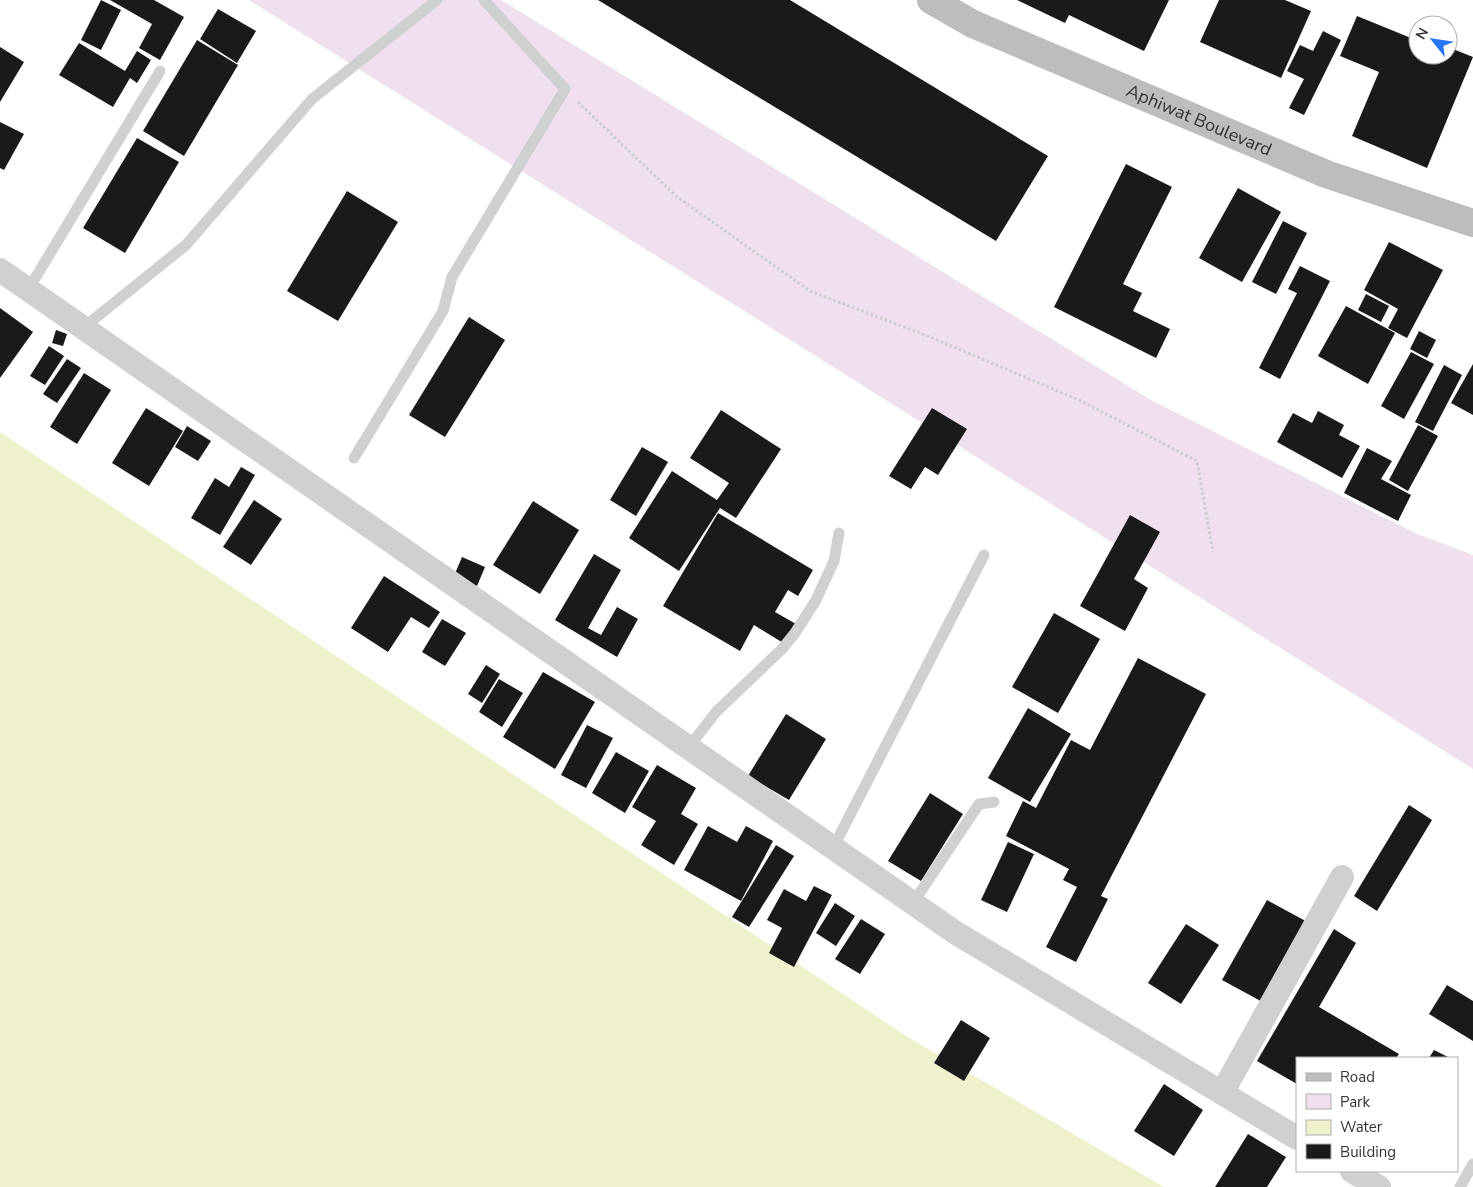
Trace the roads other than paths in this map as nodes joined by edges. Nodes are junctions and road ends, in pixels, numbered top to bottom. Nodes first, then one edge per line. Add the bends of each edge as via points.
1 (437, 0) edge
2 (484, 0) edge
3 (930, 0) edge
4 (160, 71) dead end
5 (1473, 223) edge
6 (0, 270) edge
7 (28, 290) junction
8 (83, 328) junction
9 (354, 458) dead end
10 (839, 533) dead end
11 (984, 555) dead end
12 (689, 747) junction
13 (994, 802) dead end
14 (833, 848) junction
15 (1342, 877) dead end
16 (913, 903) junction
17 (1222, 1093) junction
18 (1296, 1137) edge
19 (1473, 1164) edge
20 (1354, 1172) edge
21 (1379, 1187) edge
22 (1460, 1187) edge

1 - 8 lane via 312,99 186,245
2 - 9 lane via 566,89 452,277 443,311
3 - 5 street, Aphiwat Boulevard via 973,24 1326,174
4 - 7 lane
6 - 7 street
7 - 8 street
8 - 12 street
10 - 12 lane via 834,562 816,600 795,633 716,712
11 - 14 lane
12 - 14 street
13 - 16 lane via 979,804
14 - 16 street
15 - 17 street
16 - 17 street via 956,933
17 - 18 street
19 - 22 lane
20 - 21 street

